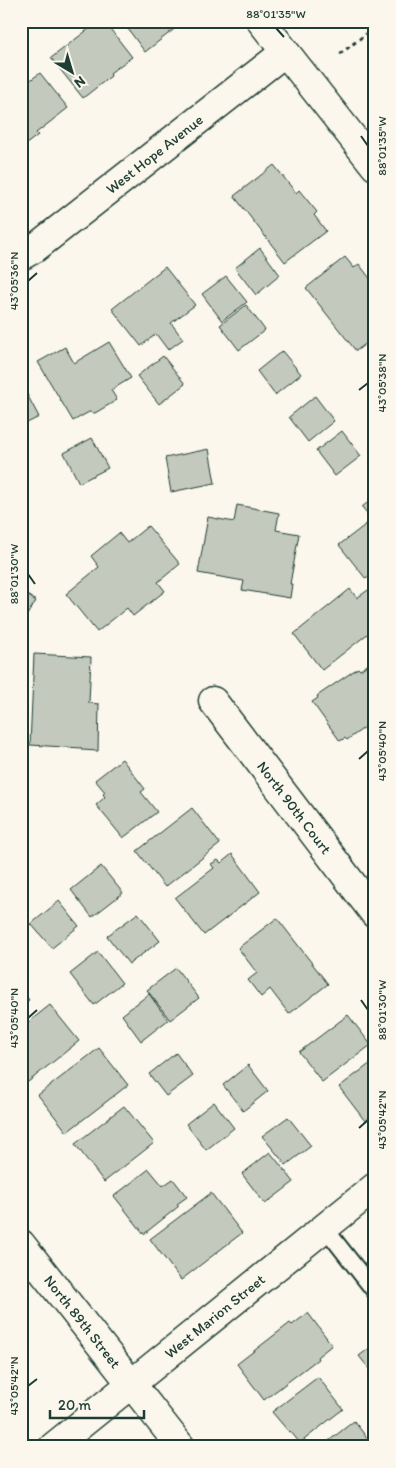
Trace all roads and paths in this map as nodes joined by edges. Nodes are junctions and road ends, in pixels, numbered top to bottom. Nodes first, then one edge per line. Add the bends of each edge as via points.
1 (261, 21) edge
2 (375, 27) edge
3 (285, 52) junction
4 (340, 54) dead end
5 (375, 166) edge
6 (21, 256) edge
7 (213, 701) dead end
8 (375, 914) edge
9 (375, 1187) edge
10 (325, 1228) junction
11 (21, 1244) edge
12 (375, 1292) edge
13 (132, 1384) junction
14 (54, 1447) edge
15 (180, 1447) edge

1 - 3 street
2 - 4 path
3 - 5 street
3 - 6 street, West Hope Avenue
7 - 8 street, North 90th Court
9 - 10 street, West Marion Street
10 - 12 lane
10 - 13 street, West Marion Street
11 - 13 street, North 89th Street
13 - 14 street, West Marion Street
13 - 15 street, North 89th Street

